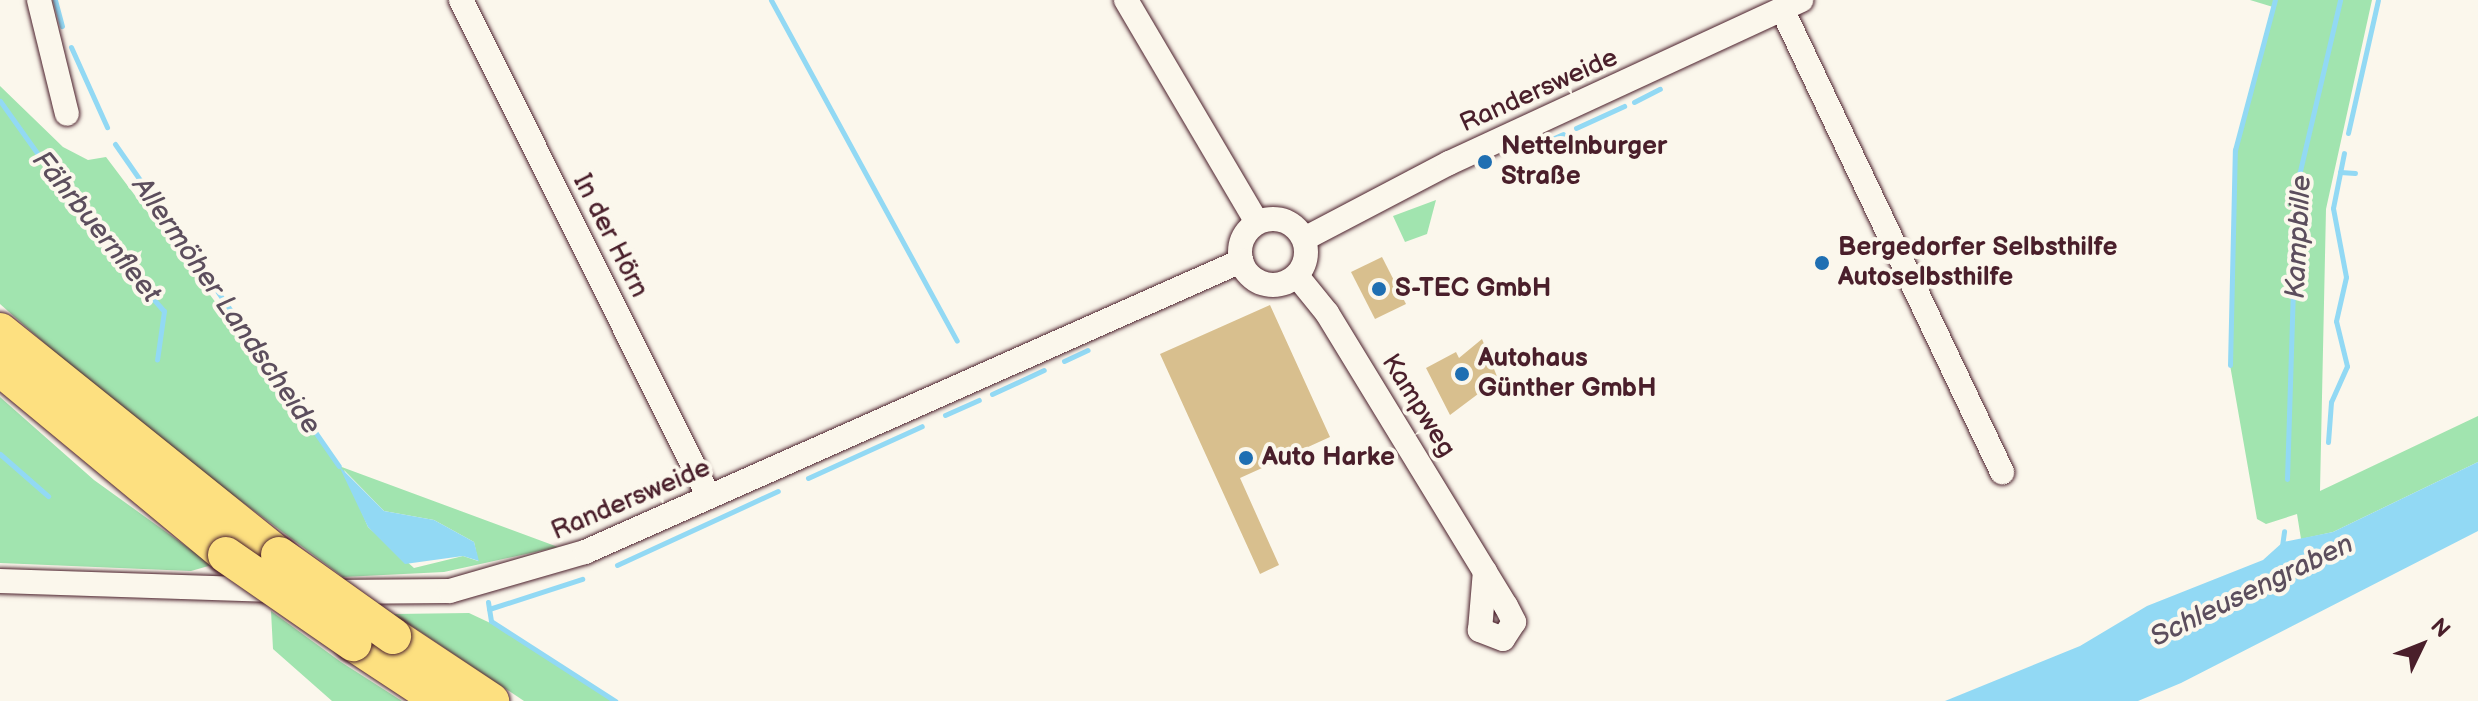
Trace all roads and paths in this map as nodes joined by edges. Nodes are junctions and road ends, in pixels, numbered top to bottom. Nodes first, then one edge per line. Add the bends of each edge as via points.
1 (39, 0) edge
2 (461, 0) edge
3 (1126, 0) edge
4 (1792, 5) edge
5 (67, 114) dead end
6 (1257, 222) junction
7 (1304, 239) junction
8 (1241, 261) junction
9 (1297, 276) junction
10 (0, 331) edge
11 (0, 368) edge
12 (2002, 472) dead end
13 (709, 497) junction
14 (1485, 571) dead end
15 (0, 581) edge
16 (441, 701) edge
17 (491, 701) edge

1 - 5 street
2 - 13 street, In der Hörn
3 - 6 street
4 - 7 street, Randersweide via 1449,163
4 - 12 street
6 - 7 street via 1279,219
6 - 8 street via 1242,238
7 - 9 street via 1306,260
8 - 9 street via 1263,284
8 - 13 street, Randersweide
9 - 14 street, Kampweg via 1327,313
10 - 17 highway, bridge via 279,555
11 - 16 highway, bridge via 226,555
13 - 15 street, Randersweide via 585,552 450,591

